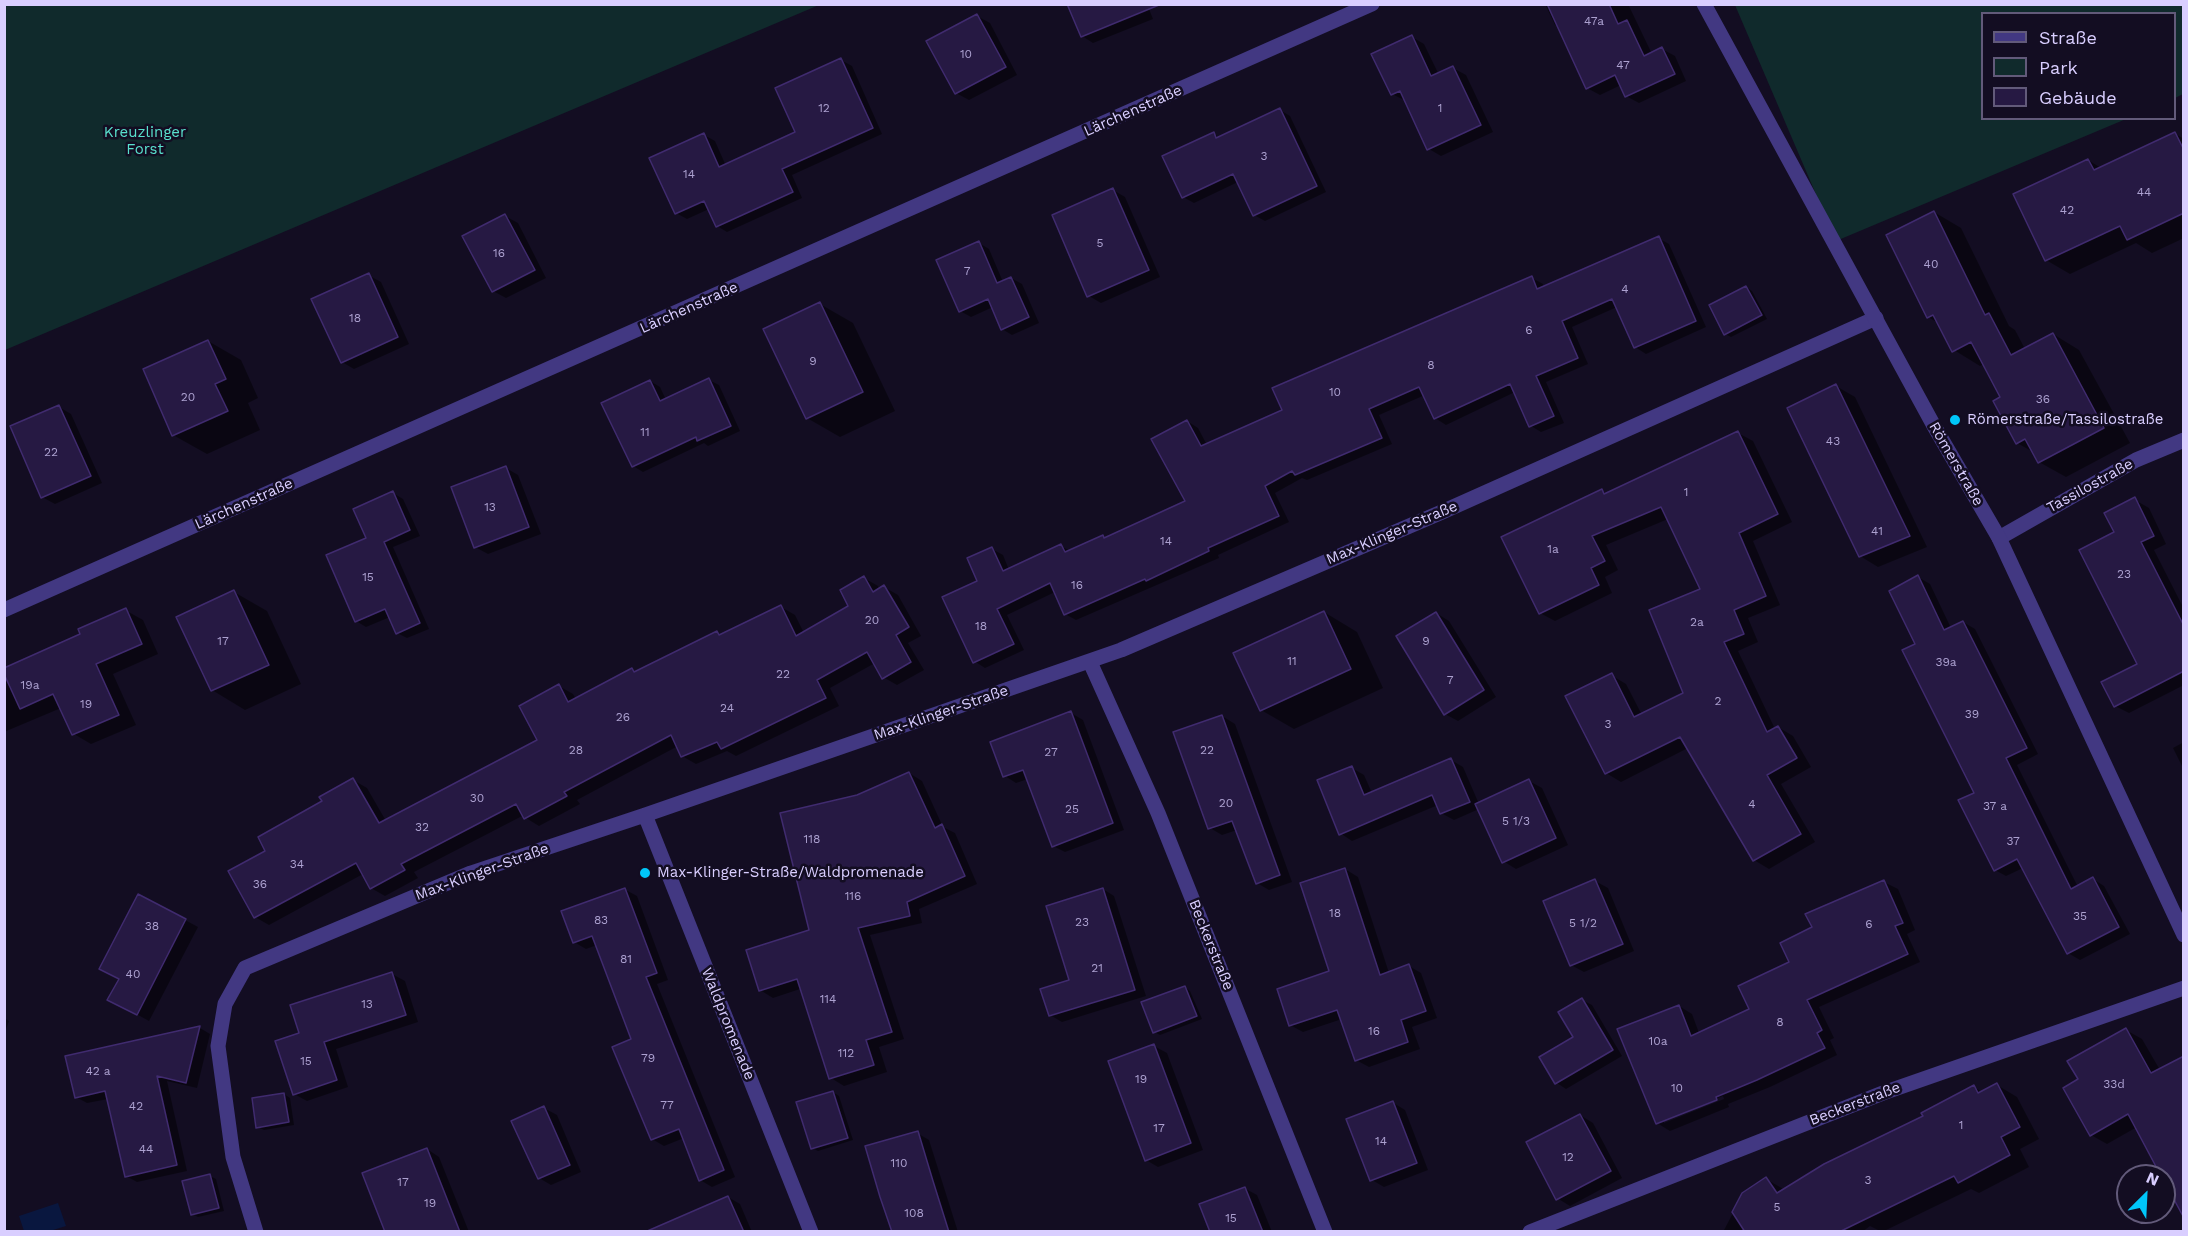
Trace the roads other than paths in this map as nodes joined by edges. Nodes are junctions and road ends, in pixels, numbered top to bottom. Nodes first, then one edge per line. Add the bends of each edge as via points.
1 (1372, 4) edge
2 (1704, 4) edge
3 (1876, 318) junction
4 (2184, 440) edge
5 (1999, 538) junction
6 (4, 610) edge
7 (1090, 662) junction
8 (645, 816) junction
9 (2184, 935) edge
10 (2184, 988) edge
11 (256, 1232) edge
12 (811, 1232) edge
13 (1325, 1232) edge
14 (1530, 1232) edge

1 - 6 street, Lärchenstraße
2 - 3 street, Römerstraße
3 - 5 street, Römerstraße
3 - 7 street, Max-Klinger-Straße via 1442,512
4 - 5 street, Tassilostraße via 2136,460
5 - 9 street, Römerstraße
7 - 8 street, Max-Klinger-Straße
7 - 13 street, Beckerstraße via 1158,813
8 - 11 street, Max-Klinger-Straße via 471,873 245,968 225,1004 218,1046 233,1157
8 - 12 street, Waldpromenade
10 - 14 street, Beckerstraße via 1882,1093

